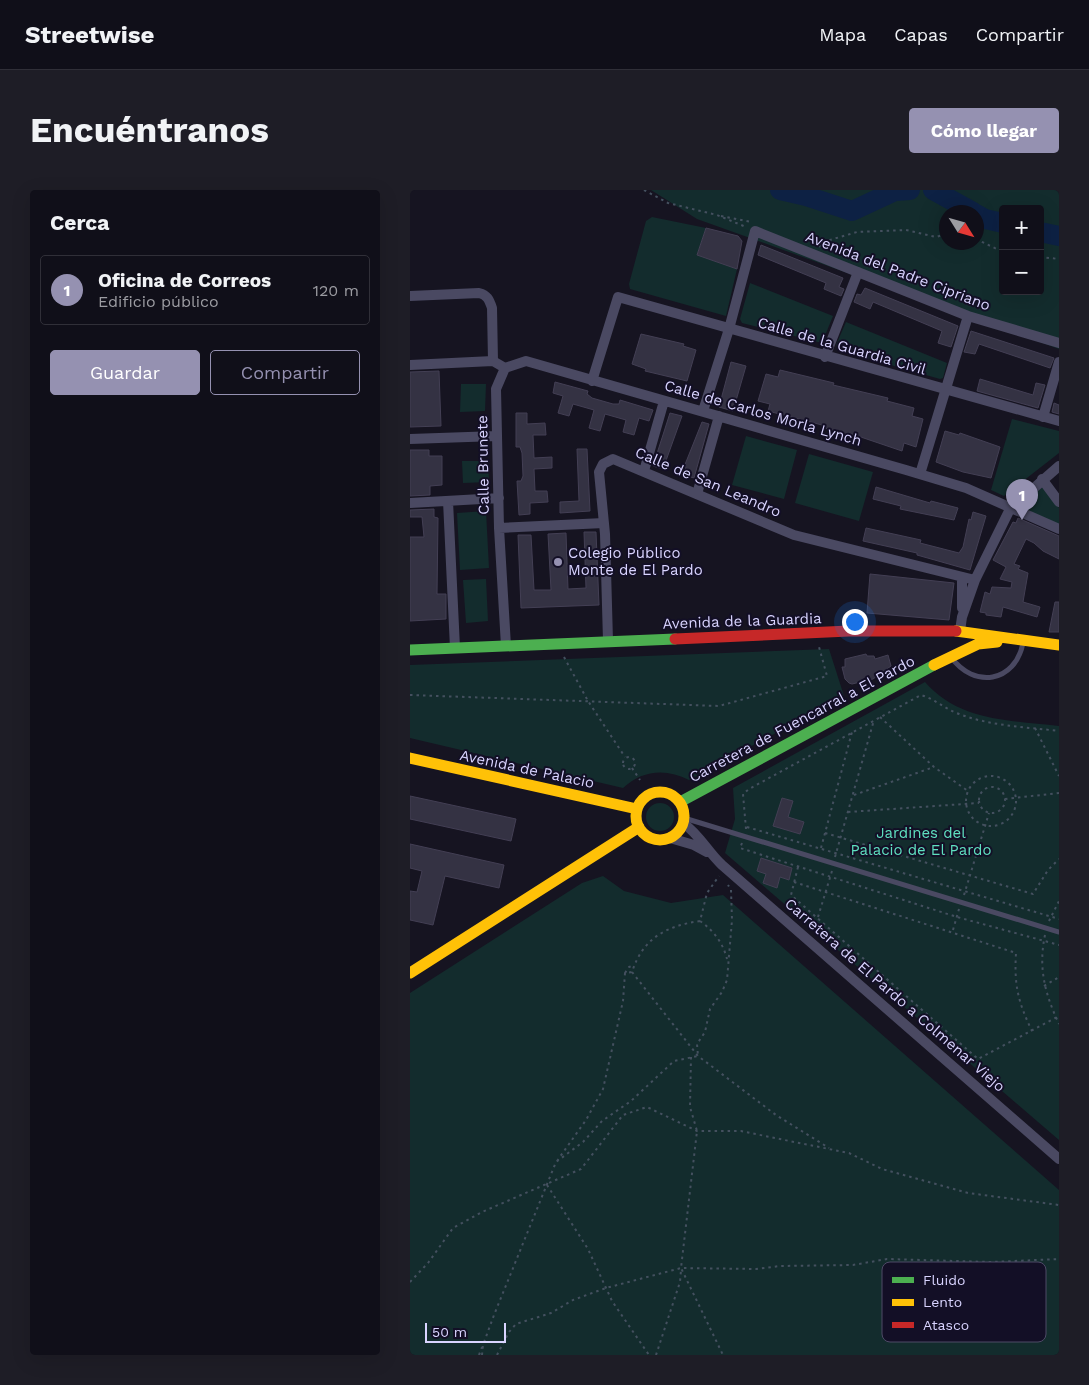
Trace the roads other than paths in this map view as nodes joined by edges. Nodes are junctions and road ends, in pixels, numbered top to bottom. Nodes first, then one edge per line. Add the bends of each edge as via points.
1 (858, 272) junction
2 (410, 296) edge
3 (968, 316) junction
4 (729, 329) junction
5 (1059, 343) edge
6 (826, 357) junction
7 (494, 361) junction
8 (1059, 362) edge
9 (410, 365) edge
10 (505, 368) junction
11 (592, 380) junction
12 (946, 391) junction
13 (664, 401) junction
14 (702, 411) junction
15 (719, 416) junction
16 (1043, 417) junction
17 (1059, 421) edge
18 (497, 436) junction
19 (410, 439) edge
20 (1059, 466) edge
21 (644, 471) junction
22 (920, 474) junction
23 (1042, 479) junction
24 (697, 494) junction
25 (499, 498) junction
26 (448, 501) junction
27 (1059, 502) edge
28 (410, 503) edge
29 (1010, 509) junction
30 (604, 523) junction
31 (500, 528) junction
32 (1059, 530) edge
33 (962, 577) junction
34 (976, 580) junction
35 (962, 617) junction
36 (917, 630) junction
37 (960, 632) junction
38 (1011, 640) junction
39 (608, 641) junction
40 (1023, 642) junction
41 (978, 644) junction
42 (1059, 645) edge
43 (506, 646) junction
44 (455, 648) junction
45 (946, 649) junction
46 (410, 650) edge
47 (410, 758) edge
48 (680, 802) junction
49 (637, 809) junction
50 (684, 821) junction
51 (639, 827) junction
52 (670, 838) junction
53 (710, 854) junction
54 (1059, 932) edge
55 (410, 973) edge
56 (1059, 1159) edge

1 - 3 street, Avenida del Padre Cipriano
1 - 4 street, Avenida del Padre Cipriano via 755,231
1 - 6 street
2 - 7 street via 484,294 492,308
3 - 5 street, Avenida del Padre Cipriano
3 - 12 street
4 - 6 street, Calle de la Guardia Civil
4 - 11 street, Calle de la Guardia Civil via 618,297
4 - 14 street
6 - 12 street, Calle de la Guardia Civil
7 - 9 street
7 - 10 street
8 - 16 street
10 - 11 street, Calle de Carlos Morla Lynch via 526,361
10 - 18 street, Calle Brunete via 496,389
11 - 13 street, Calle de Carlos Morla Lynch
12 - 16 street, Calle de la Guardia Civil
12 - 22 street
13 - 14 street, Calle de Carlos Morla Lynch
13 - 21 street
14 - 15 street, Calle de Carlos Morla Lynch
15 - 22 street, Calle de Carlos Morla Lynch
15 - 24 street
16 - 17 street, Calle de la Guardia Civil
18 - 19 street
18 - 25 street, Calle Brunete
20 - 23 street
21 - 24 street, Calle de San Leandro
21 - 30 street, Calle de San Leandro via 613,459 603,464 599,472
22 - 29 street, Calle de Carlos Morla Lynch via 966,488
23 - 27 street
23 - 29 street
24 - 33 street, Calle de San Leandro via 794,535
25 - 26 street
25 - 31 street, Calle Brunete
26 - 28 street
26 - 44 street
29 - 32 street, Calle de Carlos Morla Lynch
29 - 34 street
30 - 31 street
30 - 39 street, Calle de San Leandro
31 - 43 street, Calle Brunete
33 - 34 street, Calle de San Leandro
33 - 35 street
34 - 35 street
35 - 37 street
36 - 37 street, Avenida de la Guardia
36 - 39 street, Avenida de la Guardia
36 - 45 street, Carretera de Fuencarral a El Pardo via 939,637
37 - 38 street, Avenida de la Guardia
37 - 41 street via 964,638
37 - 45 street, Carretera de Fuencarral a El Pardo
38 - 40 street, Avenida de la Guardia
38 - 41 street
39 - 43 street, Avenida de la Guardia
40 - 42 street, Avenida de la Guardia
40 - 45 lane via 1019,658 1005,673 990,678 969,675
41 - 45 street
43 - 44 street, Avenida de la Guardia
44 - 46 street, Avenida de la Guardia
45 - 48 street, Carretera de Fuencarral a El Pardo via 939,663
47 - 49 street, Avenida de Palacio
48 - 49 street via 668,793 655,792 646,796
48 - 50 street
49 - 51 street
50 - 52 street
50 - 53 street
50 - 54 lane via 744,836
51 - 52 street via 652,839
51 - 55 street
52 - 53 street
53 - 56 street, Carretera de El Pardo a Colmenar Viejo

